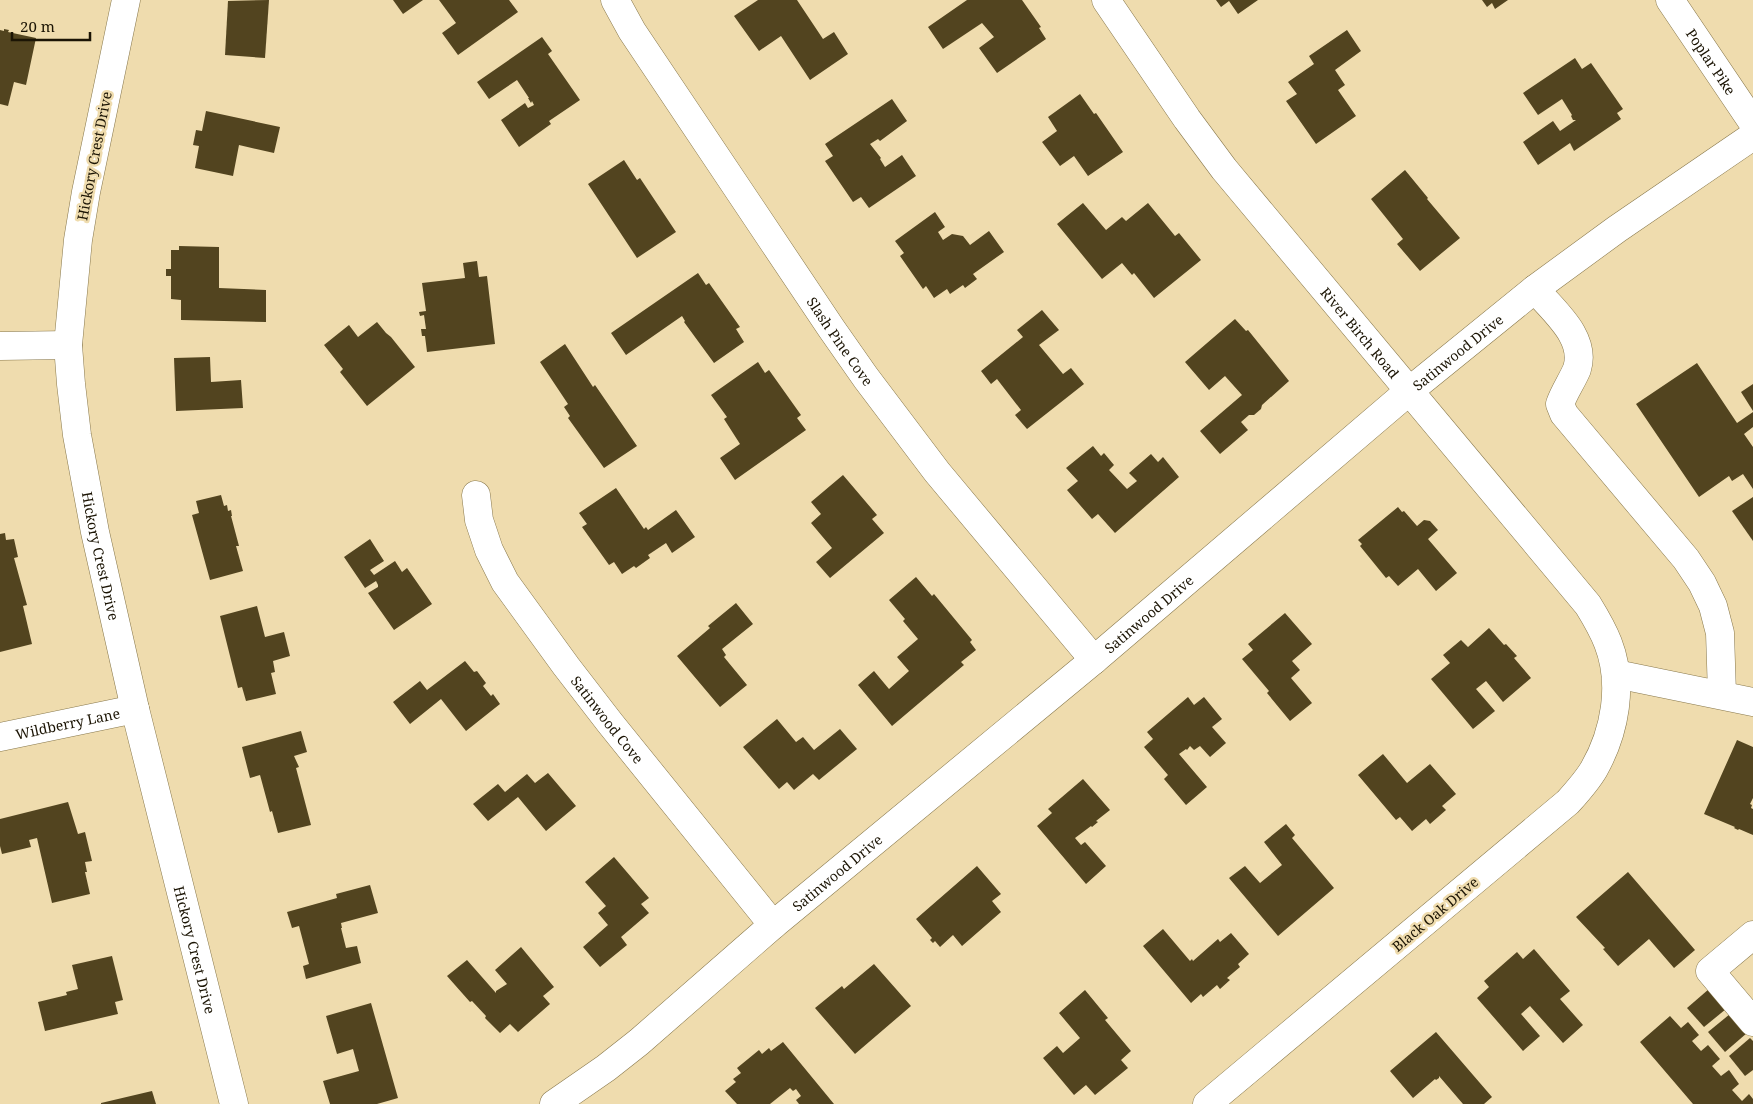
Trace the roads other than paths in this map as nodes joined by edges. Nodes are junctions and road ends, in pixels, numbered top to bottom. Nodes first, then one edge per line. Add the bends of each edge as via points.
1 (126, 0) edge
2 (616, 0) edge
3 (1106, 0) edge
4 (1670, 0) edge
5 (1753, 122) edge
6 (1753, 136) edge
7 (1535, 289) junction
8 (68, 345) junction
9 (0, 346) edge
10 (1408, 392) junction
11 (476, 495) dead end
12 (1094, 660) junction
13 (1616, 683) junction
14 (1722, 694) junction
15 (1753, 702) edge
16 (135, 709) junction
17 (0, 737) edge
18 (773, 925) junction
19 (1753, 936) edge
20 (1753, 1022) edge
21 (234, 1104) edge
22 (554, 1104) edge
23 (1207, 1104) edge

1 - 8 street, Hickory Crest Drive via 80,230
2 - 12 street, Slash Pine Cove via 632,31 866,378 937,472
3 - 10 street, River Birch Road via 1224,169
4 - 5 street, Poplar Pike
6 - 7 street, Satinwood Drive
7 - 10 street, Satinwood Drive
7 - 14 street via 1578,344 1578,366 1560,404 1564,414 1686,559 1710,597 1720,633
8 - 9 street
8 - 16 street, Hickory Crest Drive via 77,435
10 - 12 street, Satinwood Drive
10 - 13 street, River Birch Road via 1588,606 1608,643
11 - 18 street, Satinwood Cove via 479,520 505,582 610,723
12 - 18 street, Satinwood Drive
13 - 14 street
13 - 23 street, Black Oak Drive via 1613,720 1603,750 1594,770 1568,802
14 - 15 street
16 - 17 street, Wildberry Lane
16 - 21 street, Hickory Crest Drive
18 - 22 street, Satinwood Drive via 638,1042
19 - 20 street via 1710,971

